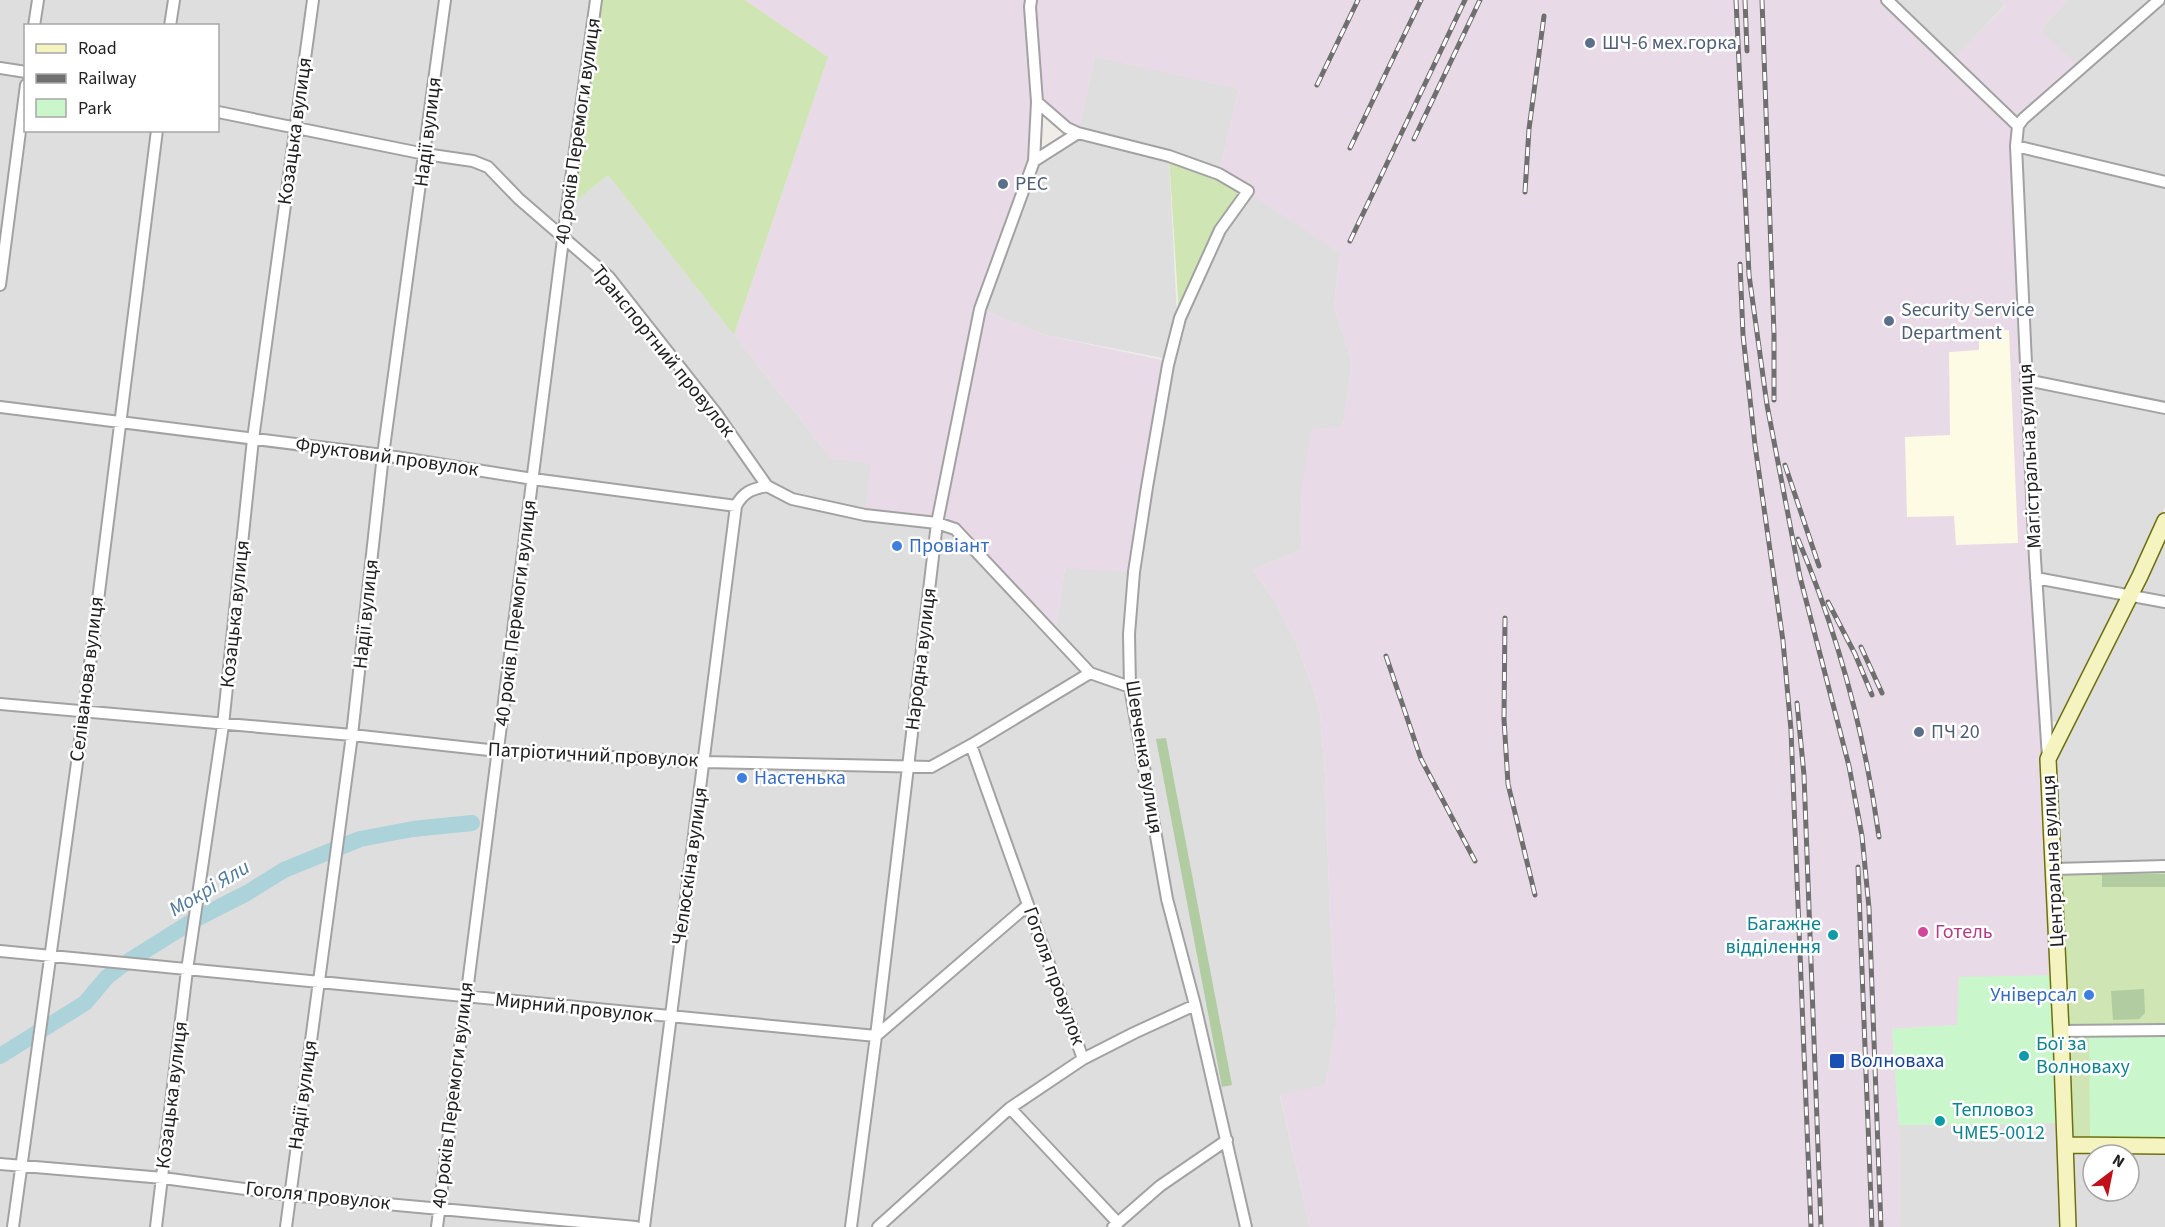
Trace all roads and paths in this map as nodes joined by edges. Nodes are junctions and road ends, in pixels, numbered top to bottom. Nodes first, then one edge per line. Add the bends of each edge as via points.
1 (38, 0) edge
2 (174, 0) edge
3 (313, 0) edge
4 (445, 0) edge
5 (596, 0) edge
6 (1031, 0) edge
7 (1887, 0) edge
8 (2158, 0) edge
9 (34, 24) edge
10 (170, 24) edge
11 (0, 68) edge
12 (24, 72) edge
13 (24, 100) edge
14 (1037, 102) junction
15 (219, 111) edge
16 (2018, 126) junction
17 (295, 127) junction
18 (157, 132) edge
19 (1078, 133) junction
20 (2016, 146) junction
21 (425, 154) junction
22 (1034, 161) junction
23 (2165, 182) edge
24 (564, 236) junction
25 (0, 285) edge
26 (2026, 380) junction
27 (0, 407) edge
28 (2165, 408) edge
29 (120, 423) junction
30 (253, 439) junction
31 (384, 455) junction
32 (533, 479) junction
33 (767, 486) junction
34 (736, 506) junction
35 (2165, 521) edge
36 (937, 523) junction
37 (2036, 578) junction
38 (2131, 594) junction
39 (2165, 602) edge
40 (1090, 673) junction
41 (1130, 687) junction
42 (0, 704) edge
43 (84, 712) junction
44 (223, 724) junction
45 (352, 735) junction
46 (971, 745) junction
47 (498, 751) junction
48 (2048, 759) junction
49 (705, 762) junction
50 (908, 766) junction
51 (2165, 866) edge
52 (2054, 869) junction
53 (1028, 905) junction
54 (0, 951) edge
55 (51, 957) junction
56 (187, 970) junction
57 (318, 983) junction
58 (466, 996) junction
59 (1195, 1005) junction
60 (670, 1018) junction
61 (2165, 1030) edge
62 (2061, 1031) junction
63 (876, 1036) junction
64 (1083, 1059) junction
65 (1010, 1108) junction
66 (1227, 1140) junction
67 (2065, 1145) junction
68 (2165, 1146) edge
69 (0, 1164) edge
70 (20, 1166) junction
71 (162, 1178) junction
72 (289, 1195) junction
73 (439, 1208) junction
74 (1115, 1225) edge
75 (13, 1227) edge
76 (156, 1227) edge
77 (286, 1227) edge
78 (436, 1227) edge
79 (636, 1227) edge
80 (644, 1227) edge
81 (850, 1227) edge
82 (878, 1227) edge
83 (1246, 1227) edge
84 (2068, 1227) edge

1 - 9 street
2 - 10 street
3 - 17 street, Козацька вулиця
4 - 21 street, Надії вулиця
5 - 24 street, 40 років Перемоги вулиця
6 - 14 street, Народна вулиця
7 - 16 street
8 - 16 street
11 - 12 street
13 - 25 street
14 - 19 street
14 - 22 street, Народна вулиця
15 - 17 street, Транспортний провулок
16 - 20 street, Магістральна вулиця
17 - 21 street, Транспортний провулок
17 - 30 street, Козацька вулиця
18 - 29 street, Селіванова вулиця
19 - 22 street
19 - 41 street, Шевченка вулиця via 1169,156 1219,174 1248,191 1220,231 1180,318 1168,365 1134,572
20 - 23 street
20 - 26 street, Магістральна вулиця
21 - 24 street, Транспортний провулок via 488,167
21 - 31 street, Надії вулиця
22 - 36 street, Народна вулиця via 980,309
24 - 32 street, 40 років Перемоги вулиця
24 - 33 street, Транспортний провулок via 609,278 716,413
26 - 28 street
26 - 37 street, Магістральна вулиця
27 - 29 street, Фруктовий провулок
29 - 30 street, Фруктовий провулок
29 - 43 street, Селіванова вулиця
30 - 31 street, Фруктовий провулок
30 - 44 street, Козацька вулиця
31 - 32 street, Фруктовий провулок
31 - 45 street, Надії вулиця
32 - 34 street, Фруктовий провулок
32 - 47 street, 40 років Перемоги вулиця
33 - 34 street via 741,496
33 - 36 street via 792,499 865,515
34 - 49 street, Челюскіна вулиця
35 - 38 main road, Центральна вулиця
36 - 40 street via 955,529
36 - 50 street, Народна вулиця
37 - 38 street
37 - 48 street, Магістральна вулиця
38 - 39 street
38 - 48 main road, Центральна вулиця
40 - 41 street
40 - 46 street, Патріотичний провулок
41 - 59 street, Шевченка вулиця via 1167,899
42 - 43 street, Патріотичний провулок
43 - 44 street, Патріотичний провулок
43 - 55 street, Селіванова вулиця
44 - 45 street, Патріотичний провулок
44 - 56 street, Козацька вулиця
45 - 47 street, Патріотичний провулок
45 - 57 street, Надії вулиця
46 - 50 street, Патріотичний провулок via 931,767
46 - 53 street, Гоголя провулок
47 - 49 street, Патріотичний провулок
47 - 58 street, 40 років Перемоги вулиця
48 - 52 main road, Центральна вулиця
49 - 50 street, Патріотичний провулок
49 - 60 street, Челюскіна вулиця
50 - 63 street, Народна вулиця
51 - 52 street
52 - 62 main road, Центральна вулиця
53 - 63 street
53 - 64 street, Гоголя провулок
54 - 55 street, Мирний провулок
55 - 56 street, Мирний провулок
55 - 70 street, Селіванова вулиця
56 - 57 street, Мирний провулок
56 - 71 street, Козацька вулиця
57 - 58 street, Мирний провулок
57 - 72 street, Надії вулиця
58 - 60 street, Мирний провулок
58 - 73 street, 40 років Перемоги вулиця
59 - 64 street
59 - 66 street, Шевченка вулиця
60 - 63 street, Мирний провулок
60 - 80 street, Челюскіна вулиця
61 - 62 street
62 - 67 main road, Центральна вулиця
63 - 81 street, Народна вулиця
64 - 65 street, Гоголя провулок
65 - 74 street
65 - 82 street, Гоголя провулок
66 - 74 street via 1160,1186
66 - 83 street, Шевченка вулиця
67 - 68 main road
67 - 84 main road, Центральна вулиця
69 - 70 street, Гоголя провулок
70 - 71 street, Гоголя провулок
70 - 75 street, Селіванова вулиця
71 - 72 street, Гоголя провулок
71 - 76 street, Козацька вулиця
72 - 73 street, Гоголя провулок
72 - 77 street, Надії вулиця
73 - 78 street, 40 років Перемоги вулиця
73 - 79 street, Гоголя провулок

